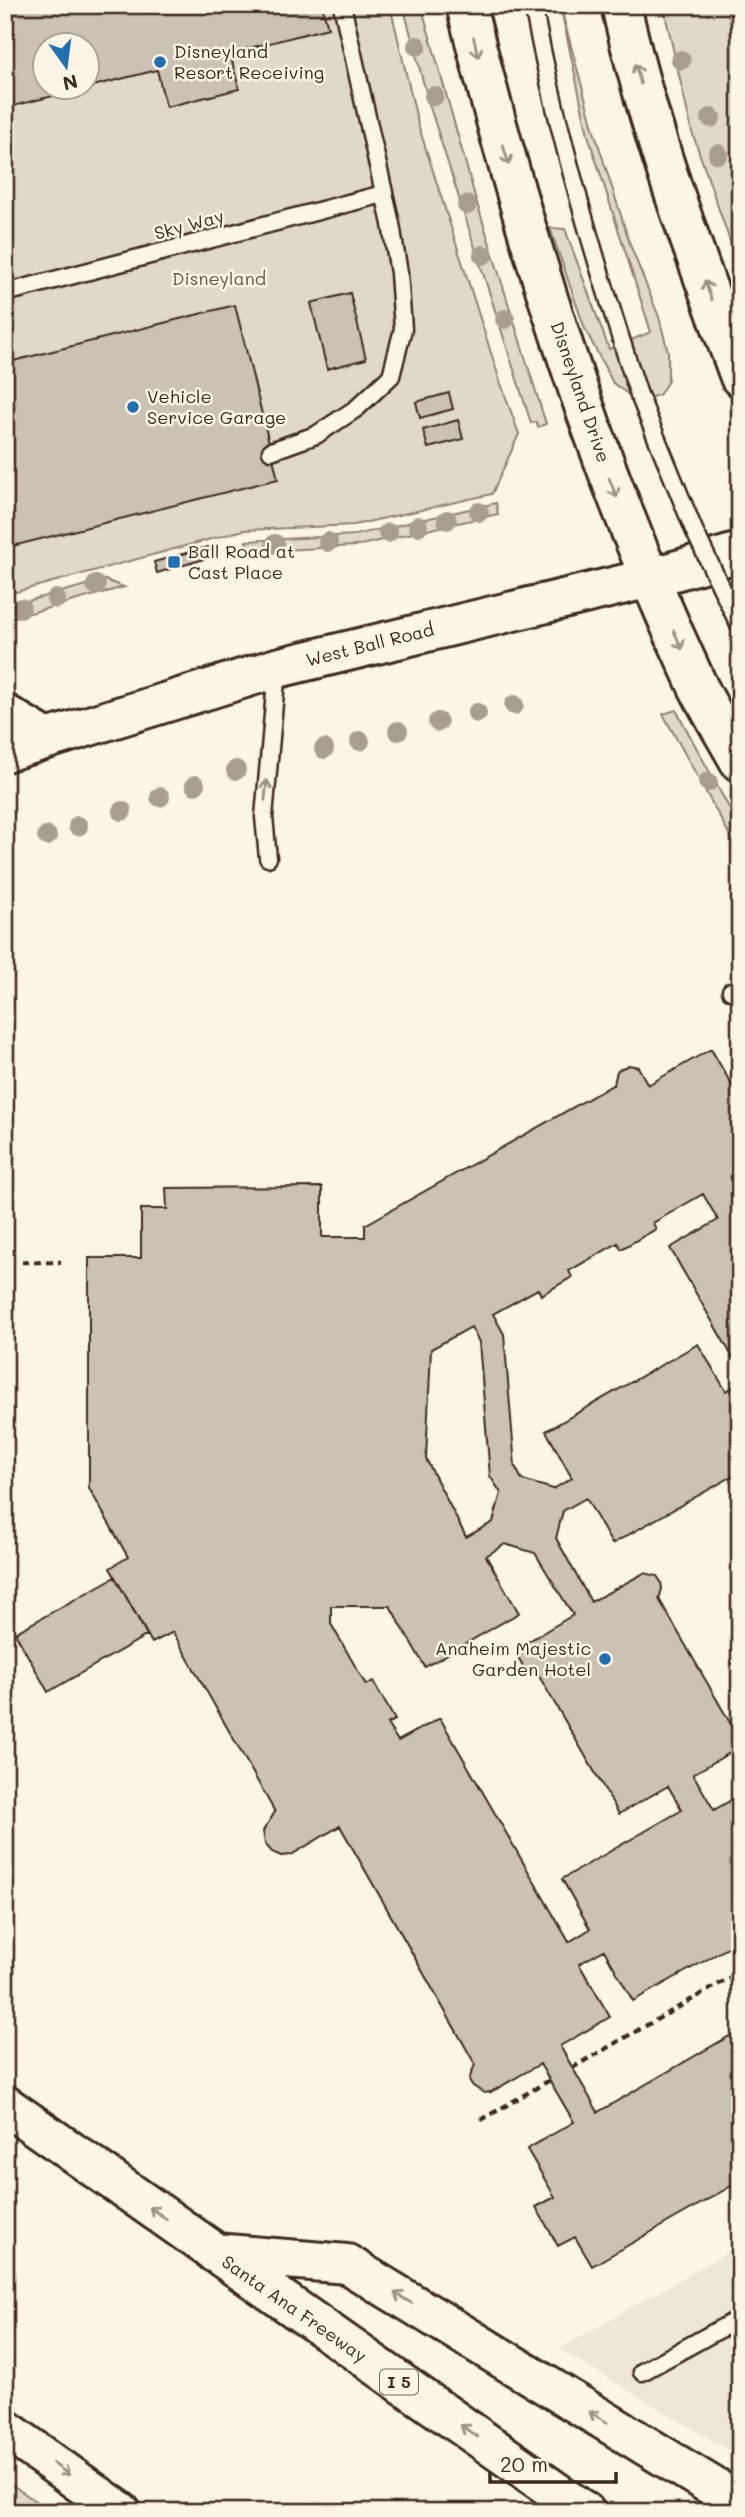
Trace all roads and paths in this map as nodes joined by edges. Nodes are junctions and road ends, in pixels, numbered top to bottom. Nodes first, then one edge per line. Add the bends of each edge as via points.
1 (342, 5) edge
2 (466, 5) edge
3 (533, 5) edge
4 (621, 5) edge
5 (383, 194) junction
6 (5, 293) edge
7 (740, 377) edge
8 (271, 451) dead end
9 (740, 552) edge
10 (650, 578) junction
11 (740, 627) edge
12 (277, 668) junction
13 (5, 714) edge
14 (47, 739) junction
15 (5, 752) edge
16 (740, 762) edge
17 (268, 858) dead end
18 (23, 1262) dead end
19 (61, 1262) dead end
20 (740, 1972) edge
21 (572, 2068) dead end
22 (550, 2080) dead end
23 (5, 2105) edge
24 (481, 2120) dead end
25 (213, 2253) junction
26 (740, 2318) edge
27 (642, 2372) dead end
28 (5, 2429) edge
29 (740, 2503) edge
30 (121, 2512) edge
31 (585, 2512) edge

1 - 5 lane
2 -> 10 main road, Disneyland Drive via 535,258 598,451
3 - 11 lane, bridge via 564,149 639,395
7 -> 4 main road via 652,125
5 - 6 lane, Sky Way
5 - 8 lane via 399,273 403,329 391,376 357,408 316,435
9 - 10 main road, West Ball Road
10 - 12 main road, West Ball Road
10 -> 16 main road, Disneyland Drive via 695,680
12 - 14 main road, West Ball Road
17 -> 12 lane via 264,817
13 - 14 main road
14 - 15 main road, West Ball Road
18 - 19 path
20 - 21 path
22 - 24 path
25 -> 23 main road, Santa Ana Freeway / I 5
29 -> 25 main road via 347,2264
31 -> 25 main road, Santa Ana Freeway / I 5
26 - 27 lane
28 -> 30 main road

